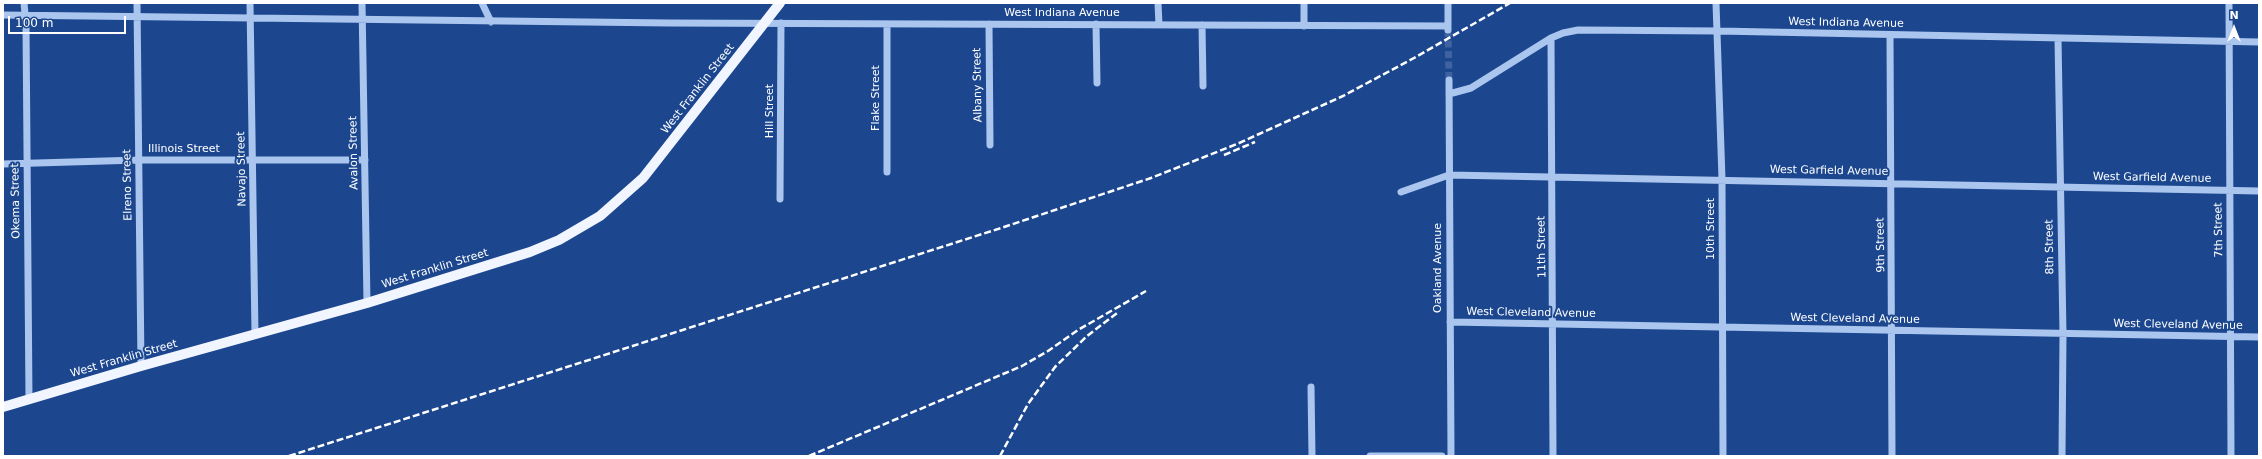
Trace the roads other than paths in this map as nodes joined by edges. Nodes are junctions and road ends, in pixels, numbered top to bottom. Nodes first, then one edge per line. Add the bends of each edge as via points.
1 (24, 3) edge
2 (137, 3) edge
3 (250, 3) edge
4 (362, 3) edge
5 (482, 3) edge
6 (780, 3) edge
7 (1158, 3) edge
8 (1304, 3) edge
9 (1448, 3) edge
10 (1716, 3) edge
11 (2229, 3) edge
12 (3, 15) edge
13 (25, 15) junction
14 (137, 17) junction
15 (249, 19) junction
16 (363, 20) junction
17 (491, 22) junction
18 (781, 23) junction
19 (765, 24) junction
20 (887, 24) junction
21 (989, 24) junction
22 (1096, 24) junction
23 (1158, 25) junction
24 (1202, 25) junction
25 (1304, 26) junction
26 (1719, 31) junction
27 (1890, 34) junction
28 (1551, 38) junction
29 (2058, 38) junction
30 (2228, 42) junction
31 (2259, 42) edge
32 (1449, 80) tunnel mouth
33 (1096, 83) dead end
34 (1203, 86) dead end
35 (1449, 94) junction
36 (990, 145) dead end
37 (253, 159) junction
38 (139, 160) junction
39 (365, 160) junction
40 (27, 163) junction
41 (3, 164) edge
42 (887, 172) dead end
43 (1449, 175) junction
44 (1552, 177) junction
45 (1722, 179) junction
46 (1891, 183) junction
47 (2060, 188) junction
48 (2230, 190) junction
49 (2259, 191) edge
50 (1401, 192) dead end
51 (780, 200) dead end
52 (367, 303) junction
53 (1450, 322) junction
54 (1554, 324) junction
55 (1722, 328) junction
56 (1893, 330) junction
57 (255, 334) junction
58 (2063, 334) junction
59 (2232, 336) junction
60 (2259, 337) edge
61 (141, 366) junction
62 (1311, 387) dead end
63 (30, 399) junction
64 (3, 407) edge
65 (1312, 456) edge
66 (1370, 456) edge
67 (1442, 456) edge
68 (1451, 456) edge
69 (1553, 456) edge
70 (1723, 456) edge
71 (1892, 456) edge
72 (2062, 456) edge
73 (2231, 456) edge

1 - 13 street, Okema Street
2 - 14 street, Elreno Street
3 - 15 street, Navajo Street
4 - 16 street, Avalon Street
5 - 17 street
6 - 19 main road, West Franklin Street
7 - 23 street
8 - 25 street
9 - 25 street, West Indiana Avenue via 1448,28
10 - 26 street, 10th Street
11 - 30 street, 7th Street
12 - 13 street, West Indiana Avenue
13 - 14 street, West Indiana Avenue
13 - 40 street, Okema Street
14 - 15 street, West Indiana Avenue
14 - 38 street, Elreno Street
15 - 16 street, West Indiana Avenue
15 - 37 street, Navajo Street
16 - 17 street, West Indiana Avenue
16 - 39 street, Avalon Street
17 - 19 street, West Indiana Avenue
18 - 19 street, West Indiana Avenue
18 - 20 street, West Indiana Avenue
18 - 51 street, Hill Street
19 - 52 main road, West Franklin Street via 643,178 600,216 559,240 530,252
20 - 21 street, West Indiana Avenue
20 - 42 street, Flake Street
21 - 22 street, West Indiana Avenue
21 - 36 street, Albany Street
22 - 23 street, West Indiana Avenue
22 - 33 street
23 - 24 street, West Indiana Avenue
24 - 25 street, West Indiana Avenue
24 - 34 street
26 - 27 street, West Indiana Avenue
26 - 28 street, West Indiana Avenue via 1578,30
26 - 45 street, 10th Street
27 - 29 street, West Indiana Avenue
27 - 46 street, 9th Street
28 - 35 street, West Indiana Avenue via 1471,88
28 - 44 street, 11th Street
29 - 30 street, West Indiana Avenue
29 - 47 street, 8th Street
30 - 31 street, West Indiana Avenue
30 - 48 street, 7th Street
32 - 35 street, Oakland Avenue
35 - 43 street, Oakland Avenue
37 - 38 street, Illinois Street
37 - 39 street, Illinois Street
37 - 57 street, Navajo Street
38 - 40 street, Illinois Street
38 - 61 street, Elreno Street
39 - 52 street, Avalon Street
40 - 41 street, Illinois Street
40 - 63 street, Okema Street
43 - 44 street, West Garfield Avenue
43 - 50 street, West Garfield Avenue
43 - 53 street, Oakland Avenue
44 - 45 street, West Garfield Avenue
44 - 54 street, 11th Street
45 - 46 street, West Garfield Avenue
45 - 55 street, 10th Street
46 - 47 street, West Garfield Avenue
46 - 56 street, 9th Street
47 - 48 street, West Garfield Avenue
47 - 58 street, 8th Street
48 - 49 street, West Garfield Avenue
48 - 59 street, 7th Street
52 - 57 main road, West Franklin Street
53 - 54 street, West Cleveland Avenue
53 - 68 street, Oakland Avenue
54 - 55 street, West Cleveland Avenue
54 - 69 street, 11th Street
55 - 56 street, West Cleveland Avenue
55 - 70 street, 10th Street
56 - 58 street, West Cleveland Avenue
56 - 71 street, 9th Street
57 - 61 main road, West Franklin Street
58 - 59 street, West Cleveland Avenue
58 - 72 street, 8th Street
59 - 60 street, West Cleveland Avenue
59 - 73 street, 7th Street
61 - 63 main road, West Franklin Street
62 - 65 street
63 - 64 main road, West Franklin Street
66 - 67 street

